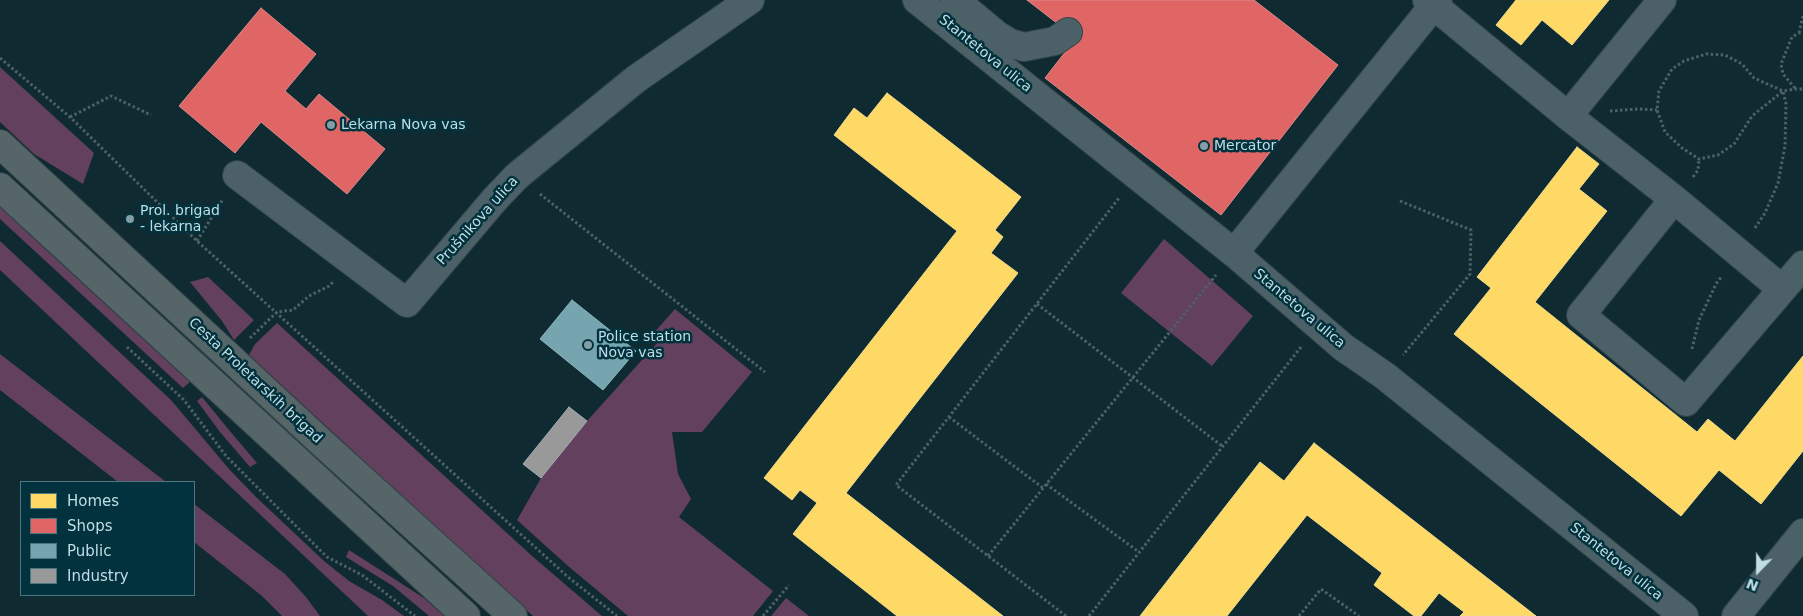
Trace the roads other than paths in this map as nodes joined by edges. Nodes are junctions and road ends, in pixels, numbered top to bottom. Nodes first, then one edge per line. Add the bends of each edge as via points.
1 (750, 0) edge
2 (917, 0) edge
3 (955, 0) edge
4 (1662, 0) edge
5 (1433, 2) edge
6 (1068, 32) dead end
7 (1568, 116) junction
8 (0, 144) edge
9 (237, 175) road end
10 (0, 187) edge
11 (1674, 199) junction
12 (1234, 253) junction
13 (1803, 264) edge
14 (1782, 289) junction
15 (1803, 533) edge
16 (466, 616) edge
17 (513, 616) edge
18 (1684, 616) edge
19 (1736, 616) edge

1 - 9 street, Prušnikova ulica via 636,79 517,176 407,303
2 - 12 street, Stantetova ulica
3 - 6 street via 997,35 1024,47 1055,41
4 - 7 street
5 - 7 street
5 - 12 street
7 - 11 street
8 - 17 main road, Cesta Proletarskih brigad
10 - 16 main road
11 - 14 street
11 - 14 street via 1581,315 1671,390 1686,402
12 - 18 street, Stantetova ulica via 1317,327 1386,376
13 - 14 street
15 - 19 street

